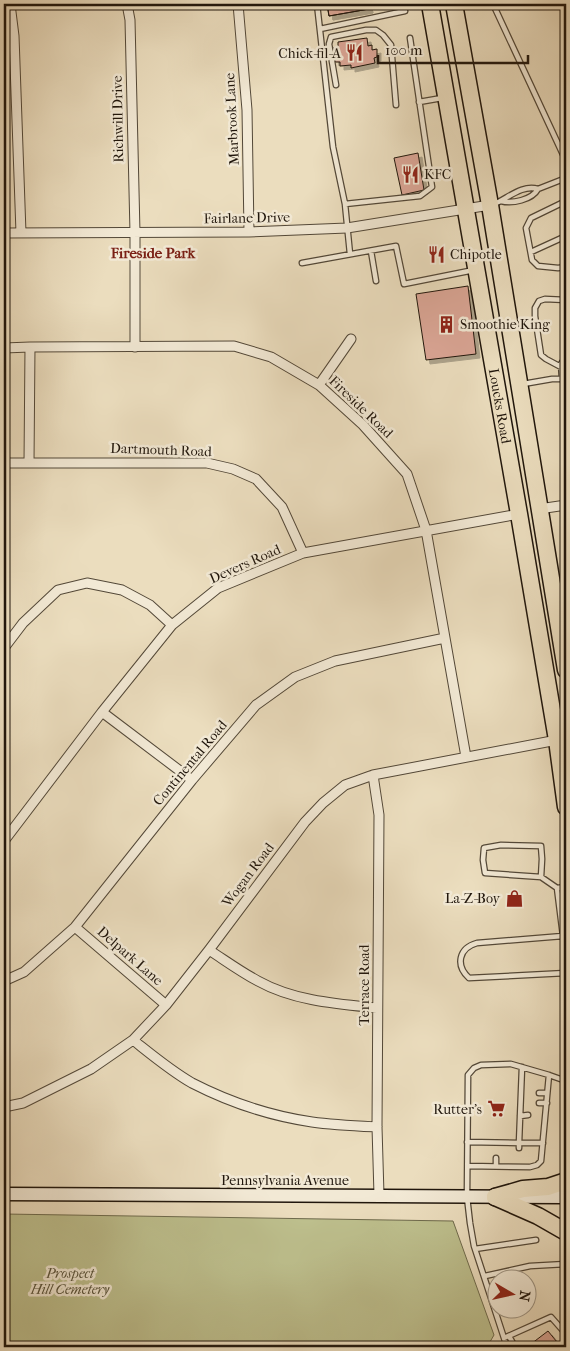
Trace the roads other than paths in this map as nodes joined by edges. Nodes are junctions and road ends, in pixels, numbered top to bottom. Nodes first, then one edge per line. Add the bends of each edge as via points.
1 (10, 4) edge
2 (127, 4) edge
3 (238, 4) edge
4 (317, 4) edge
5 (430, 4) edge
6 (454, 4) edge
7 (493, 4) edge
8 (405, 11) dead end
9 (320, 30) junction
10 (410, 38) dead end
11 (336, 85) dead end
12 (446, 97) junction
13 (419, 102) junction
14 (396, 106) dead end
15 (566, 161) edge
16 (566, 178) edge
17 (538, 189) junction
18 (566, 201) edge
19 (495, 203) junction
20 (345, 204) junction
21 (465, 210) junction
22 (346, 228) junction
23 (249, 232) junction
24 (4, 233) edge
25 (135, 233) junction
26 (21, 234) junction
27 (566, 236) edge
28 (371, 251) junction
29 (531, 252) junction
30 (350, 254) junction
31 (302, 263) dead end
32 (566, 266) edge
33 (476, 270) junction
34 (376, 281) dead end
35 (566, 300) edge
36 (351, 339) dead end
37 (30, 347) junction
38 (135, 347) junction
39 (4, 348) edge
40 (566, 360) edge
41 (561, 367) junction
42 (564, 379) edge
43 (319, 385) junction
44 (519, 385) junction
45 (29, 462) junction
46 (4, 463) edge
47 (566, 505) edge
48 (539, 509) junction
49 (519, 514) junction
50 (426, 530) junction
51 (303, 553) junction
52 (172, 625) junction
53 (445, 638) junction
54 (4, 648) edge
55 (566, 670) edge
56 (102, 712) junction
57 (557, 740) junction
58 (466, 757) junction
59 (373, 775) junction
60 (192, 780) junction
61 (566, 807) edge
62 (4, 841) edge
63 (541, 877) junction
64 (566, 887) edge
65 (557, 888) junction
66 (76, 927) junction
67 (563, 936) junction
68 (209, 950) junction
69 (566, 960) edge
70 (566, 973) edge
71 (4, 981) edge
72 (166, 1005) junction
73 (377, 1008) junction
74 (133, 1040) junction
75 (522, 1067) junction
76 (549, 1075) junction
77 (566, 1081) edge
78 (522, 1092) junction
79 (529, 1093) dead end
80 (539, 1093) dead end
81 (547, 1093) junction
82 (547, 1103) junction
83 (521, 1104) junction
84 (528, 1104) dead end
85 (539, 1104) dead end
86 (4, 1106) edge
87 (520, 1116) junction
88 (528, 1116) dead end
89 (539, 1116) dead end
90 (546, 1116) junction
91 (377, 1127) junction
92 (467, 1142) junction
93 (544, 1143) junction
94 (519, 1145) junction
95 (496, 1158) dead end
96 (508, 1159) dead end
97 (519, 1159) dead end
98 (468, 1166) junction
99 (496, 1166) junction
100 (508, 1167) junction
101 (519, 1167) junction
102 (566, 1183) edge
103 (4, 1194) edge
104 (379, 1195) junction
105 (467, 1196) junction
106 (495, 1197) junction
107 (566, 1232) edge
108 (536, 1240) dead end
109 (475, 1249) junction
110 (566, 1264) edge
111 (484, 1276) junction
112 (566, 1334) edge
113 (506, 1337) junction
114 (507, 1347) edge
115 (514, 1347) edge

1 - 26 street
2 - 25 street, Richwill Drive
3 - 23 street, Marbrook Lane via 247,110
4 - 9 lane
5 - 12 highway, Loucks Road
6 - 19 highway, Loucks Road
7 - 15 lane
8 - 9 lane
9 - 20 lane via 333,147
10 - 13 lane
11 - 14 lane via 329,44 331,37 376,30 391,45
12 - 13 lane
12 - 21 highway, Loucks Road
13 - 20 lane via 432,187 420,196
16 - 17 lane
17 - 19 lane via 533,187
17 - 19 lane via 527,198
18 - 29 lane via 531,218 526,228
19 - 21 street, Fairlane Drive
19 - 44 highway, Loucks Road
20 - 22 lane
21 - 22 street, Fairlane Drive
21 - 33 highway, Loucks Road
22 - 23 street, Fairlane Drive
22 - 30 lane
23 - 25 street, Fairlane Drive
24 - 26 street, Fairlane Drive
25 - 26 street, Fairlane Drive
25 - 38 street, Richwill Drive
27 - 29 lane
28 - 30 lane
28 - 33 lane via 396,246 404,284
28 - 34 lane
29 - 32 lane via 532,260 538,266
30 - 31 lane
33 - 49 highway, Loucks Road
35 - 41 lane via 545,299 539,301 535,308 541,355
36 - 43 street
37 - 38 street, Fireside Road
37 - 39 street, Fireside Road
37 - 45 street
38 - 43 street, Fireside Road via 234,346 271,357
40 - 41 lane
41 - 42 lane
42 - 44 lane
43 - 50 street, Fireside Road via 363,425 407,474
44 - 48 highway, Loucks Road
45 - 46 street, Dartmouth Road
45 - 51 street, Dartmouth Road via 207,463 233,468 256,479 282,507
47 - 48 street
48 - 55 highway, Loucks Road
49 - 50 street, Devers Road
49 - 57 highway, Loucks Road
50 - 51 street, Devers Road
50 - 53 street, Fireside Road
51 - 52 street, Devers Road via 218,588
52 - 54 street via 150,605 122,590 87,583 58,590 23,623
52 - 56 street, Devers Road
53 - 58 street, Fireside Road
53 - 60 street, Continental Road via 335,661 295,678 256,705
56 - 60 street
56 - 62 street, Devers Road
57 - 58 street, Wogan Road
57 - 61 highway, Loucks Road
58 - 59 street, Wogan Road
59 - 68 street, Wogan Road via 345,785 305,822
59 - 73 street, Terrace Road via 379,815
60 - 66 street, Continental Road
63 - 63 lane via 485,873 484,848 541,846
63 - 65 lane
64 - 65 lane
65 - 67 lane
66 - 71 street, Continental Road via 24,972
66 - 72 street, Delpark Lane
67 - 69 lane
67 - 70 lane via 477,942 463,951 460,960 462,972 469,978
68 - 72 street, Wogan Road
68 - 73 street via 259,982 286,993 322,1002
72 - 74 street, Wogan Road
73 - 91 street, Terrace Road
74 - 86 street, Wogan Road via 91,1069 23,1103
74 - 91 street via 192,1082 234,1101 312,1122
75 - 76 lane
75 - 78 lane
75 - 92 lane via 481,1065 468,1075
76 - 77 lane
76 - 81 lane
78 - 79 lane
78 - 83 lane
80 - 81 lane
81 - 82 lane
82 - 85 lane
82 - 90 lane
83 - 84 lane
83 - 87 lane
87 - 88 lane
87 - 94 lane
89 - 90 lane
90 - 93 lane
91 - 104 street, Terrace Road
92 - 94 lane
92 - 98 lane
93 - 94 lane
93 - 101 lane via 537,1165
95 - 99 lane
96 - 100 lane
97 - 101 lane
98 - 99 lane
98 - 105 lane
99 - 100 lane
100 - 101 lane
102 - 106 highway
103 - 104 street, Pennsylvania Avenue
104 - 105 street, Pennsylvania Avenue
105 - 106 street, Pennsylvania Avenue
105 - 109 lane
106 - 107 highway
108 - 109 lane
109 - 111 lane
110 - 111 lane via 530,1266
111 - 113 lane
112 - 113 lane via 551,1317
113 - 114 lane
113 - 115 lane

